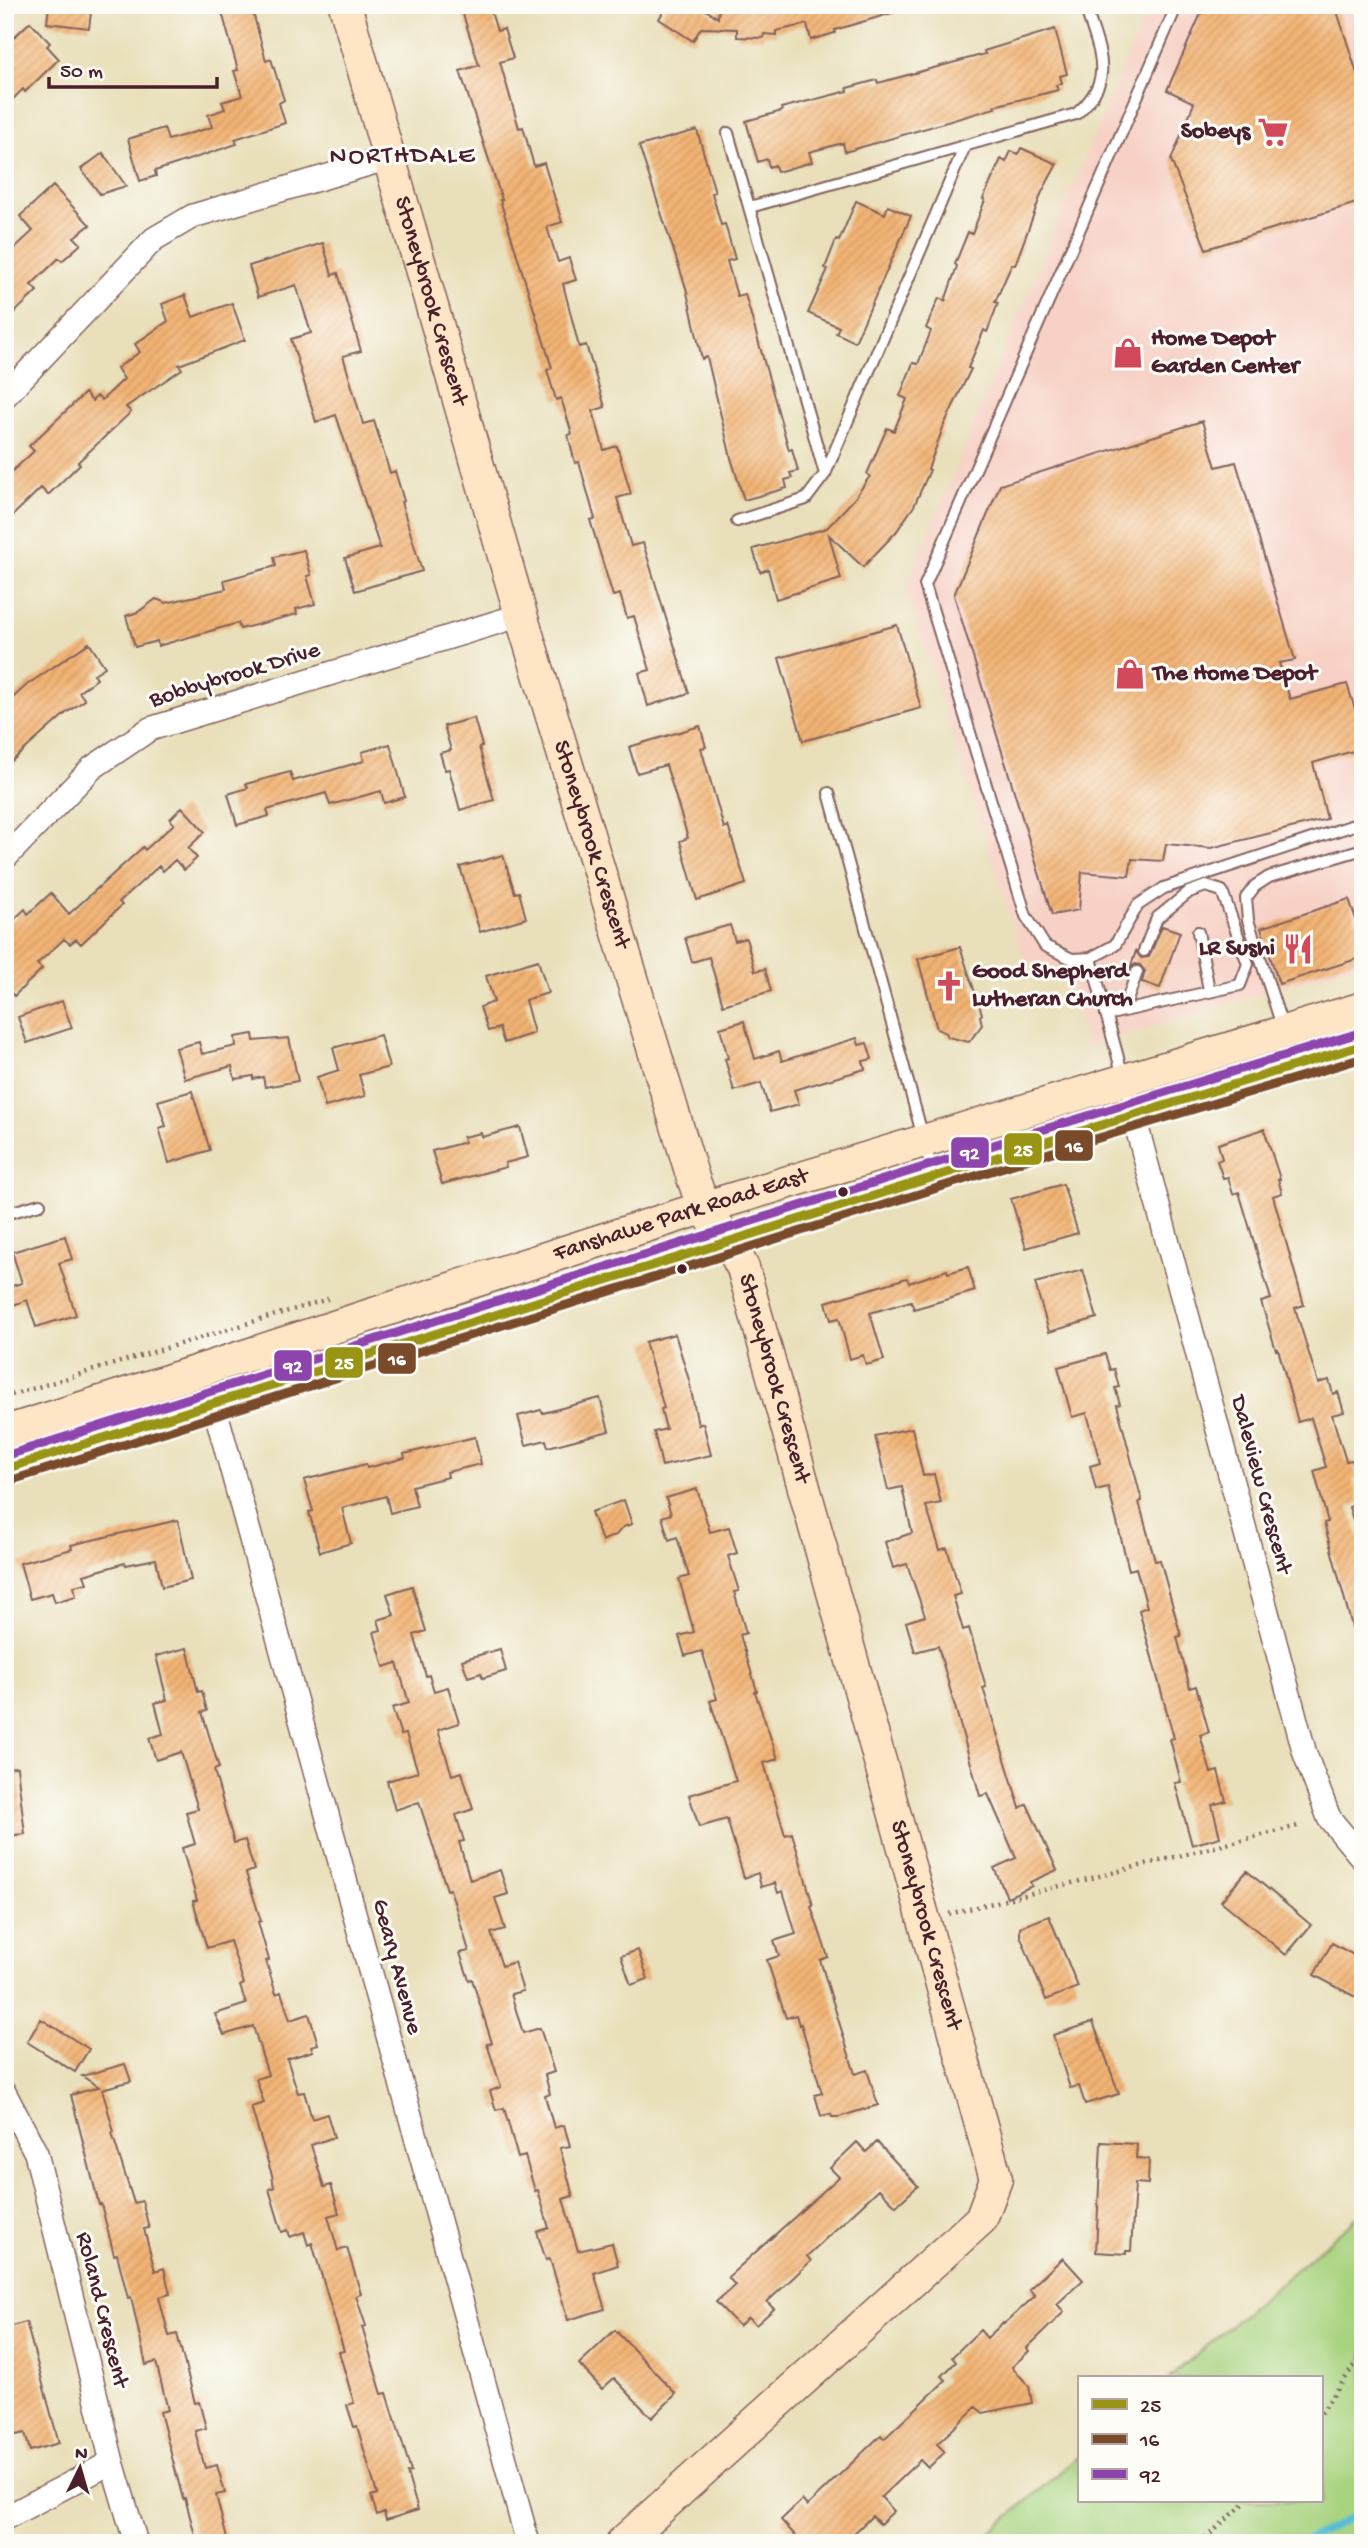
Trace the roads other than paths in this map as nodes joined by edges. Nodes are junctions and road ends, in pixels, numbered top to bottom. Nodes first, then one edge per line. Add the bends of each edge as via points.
1 (345, 5) edge
2 (1085, 5) edge
3 (1177, 5) edge
4 (728, 133) dead end
5 (965, 146) junction
6 (389, 158) junction
7 (750, 207) junction
8 (5, 396) edge
9 (825, 474) junction
10 (737, 520) dead end
11 (521, 615) junction
12 (829, 793) dead end
13 (1363, 822) edge
14 (1363, 849) edge
15 (5, 858) edge
16 (1198, 933) dead end
17 (1144, 951) dead end
18 (1091, 957) junction
19 (1137, 972) dead end
20 (1209, 990) junction
21 (1363, 1008) edge
22 (1124, 1009) junction
23 (1106, 1015) junction
24 (1284, 1033) junction
25 (1363, 1045) edge
26 (1124, 1083) junction
27 (1133, 1113) junction
28 (922, 1141) junction
29 (933, 1177) junction
30 (40, 1204) dead end
31 (704, 1208) junction
32 (5, 1214) edge
33 (728, 1241) junction
34 (214, 1405) junction
35 (5, 1432) edge
36 (5, 1469) edge
37 (1363, 1859) edge
38 (5, 2094) edge
39 (112, 2462) junction
40 (5, 2518) edge
41 (136, 2543) edge
42 (528, 2543) edge
43 (622, 2543) edge

1 - 6 main road, Stoneybrook Crescent
2 - 5 lane via 1102,69 1101,85 1091,101 1076,114
3 - 18 lane via 925,585 1026,916 1045,946 1072,959
4 - 7 lane
5 - 7 lane
5 - 9 lane
6 - 8 street via 193,216 154,239
6 - 11 main road, Stoneybrook Crescent
7 - 9 lane
9 - 10 lane via 806,499
11 - 15 street, Bobbybrook Drive via 150,729 92,768
11 - 31 main road, Stoneybrook Crescent
12 - 28 lane
13 - 18 lane via 1164,888 1138,905 1115,945
14 - 24 lane via 1269,877 1246,898 1248,920
16 - 20 lane
17 - 20 lane via 1157,918 1189,892 1206,886 1222,891 1248,964 1240,985
18 - 23 lane
19 - 22 lane
20 - 22 lane
21 - 24 main road, Fanshawe Park Road East
22 - 23 lane
23 - 26 lane
24 - 26 main road, Fanshawe Park Road East
25 - 27 main road, Fanshawe Park Road East
26 - 27 lane
26 - 28 main road, Fanshawe Park Road East
27 - 29 main road, Fanshawe Park Road East
27 - 37 street, Daleview Crescent via 1305,1754 1329,1818
28 - 29 lane
28 - 31 main road, Fanshawe Park Road East
29 - 33 main road, Fanshawe Park Road East
30 - 32 lane
31 - 33 main road, Stoneybrook Crescent
31 - 35 main road, Fanshawe Park Road East
33 - 34 main road, Fanshawe Park Road East
33 - 43 main road, Stoneybrook Crescent via 743,1268 996,2179 981,2219
34 - 36 main road, Fanshawe Park Road East
34 - 42 street, Geary Avenue
38 - 39 street, Roland Crescent via 36,2153
39 - 40 street
39 - 41 street, Roland Crescent

